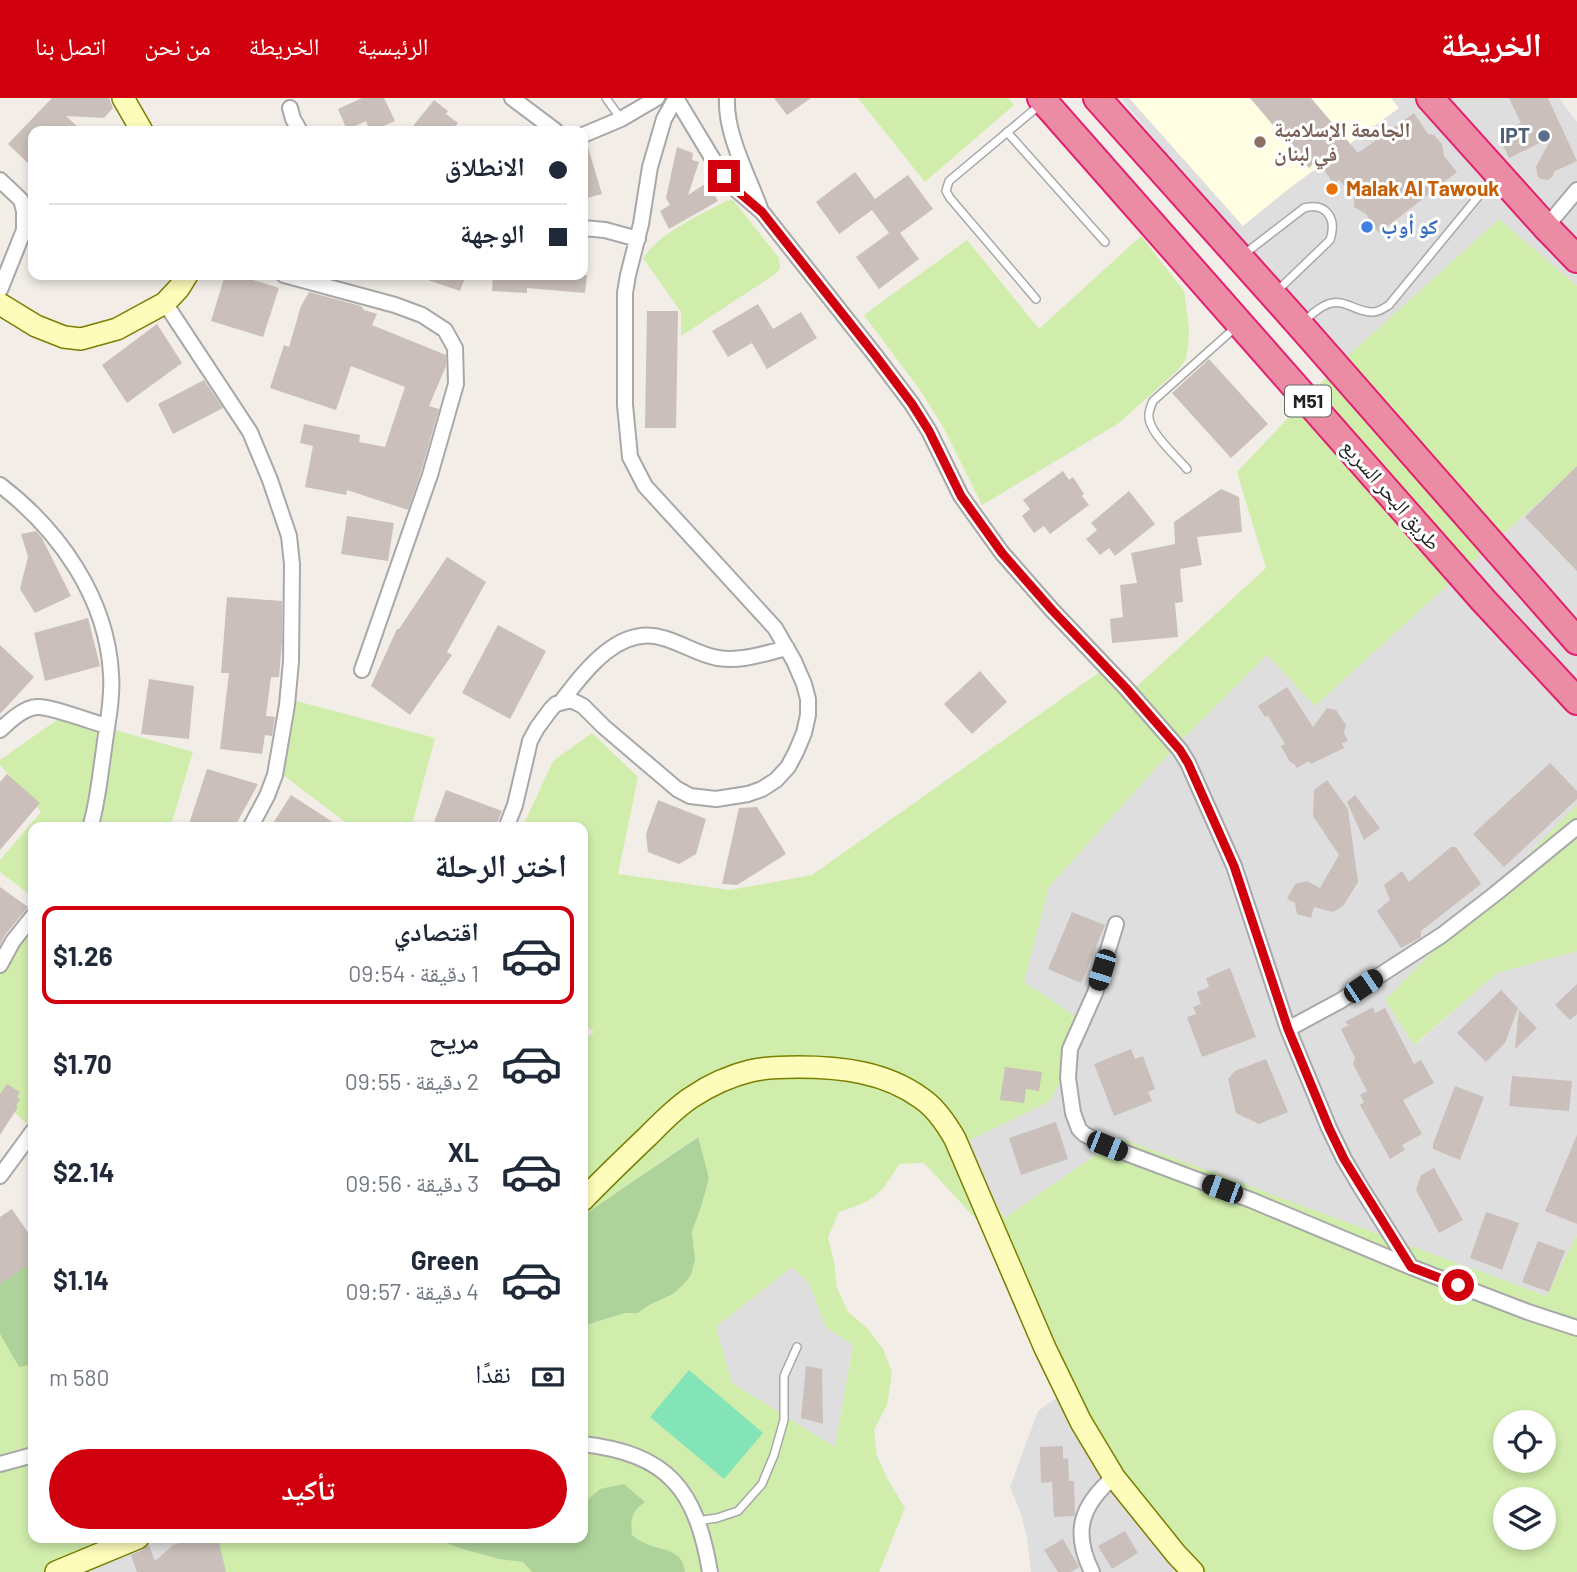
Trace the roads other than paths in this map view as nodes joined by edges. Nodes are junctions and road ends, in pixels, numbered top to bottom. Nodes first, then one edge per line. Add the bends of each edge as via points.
1 (122, 98) edge
2 (512, 98) edge
3 (606, 98) edge
4 (657, 98) edge
5 (676, 98) edge
6 (727, 98) edge
7 (1097, 98) edge
8 (1430, 98) edge
9 (1043, 99) edge
10 (290, 108) dead end
11 (621, 119) junction
12 (139, 126) edge
13 (297, 126) edge
14 (549, 126) edge
15 (1007, 132) junction
16 (588, 133) edge
17 (1497, 173) junction
18 (0, 180) edge
19 (1577, 190) edge
20 (762, 212) junction
21 (1546, 227) junction
22 (588, 228) edge
23 (638, 239) junction
24 (1105, 242) dead end
25 (1240, 258) junction
26 (1577, 259) edge
27 (184, 280) edge
28 (303, 280) edge
29 (0, 290) edge
30 (1273, 295) junction
31 (1035, 299) dead end
32 (165, 303) junction
33 (0, 304) edge
34 (1240, 323) junction
35 (1299, 324) junction
36 (1187, 469) dead end
37 (0, 485) edge
38 (1577, 641) edge
39 (787, 648) junction
40 (362, 670) dead end
41 (1577, 701) edge
42 (561, 702) junction
43 (107, 726) junction
44 (0, 730) edge
45 (92, 822) edge
46 (253, 822) edge
47 (508, 822) edge
48 (1577, 827) edge
49 (28, 922) edge
50 (1116, 924) dead end
51 (0, 965) edge
52 (1288, 1029) junction
53 (28, 1138) edge
54 (0, 1176) edge
55 (588, 1195) edge
56 (1411, 1267) junction
57 (1577, 1328) edge
58 (797, 1347) dead end
59 (588, 1445) edge
60 (28, 1456) edge
61 (0, 1464) edge
62 (1114, 1477) junction
63 (697, 1521) junction
64 (126, 1543) edge
65 (56, 1572) edge
66 (710, 1572) edge
67 (1092, 1572) edge
68 (1193, 1572) edge

1 - 12 street
2 - 14 street
3 - 11 lane
4 - 11 street
5 - 20 street via 729,182
5 - 23 street via 658,136
6 - 20 street via 732,137
7 - 25 highway, طريق البحر السريع / M51
8 - 17 highway
9 - 15 lane
9 - 34 highway, طريق البحر السريع / M51
10 - 13 street
11 - 16 street
15 - 24 lane
15 - 31 lane via 949,181 946,191
17 - 21 highway
17 - 35 lane via 1389,305 1370,313 1334,303
18 - 29 street via 21,200 24,230
19 - 21 street
20 - 52 street via 912,404 961,496 1002,553 1180,750 1234,866
21 - 26 highway
22 - 23 street
23 - 39 street via 625,293 630,457 646,486 775,628
25 - 30 highway, طريق البحر السريع / M51
25 - 30 lane via 1304,208 1323,208 1333,222 1330,240
27 - 32 street
28 - 40 street via 422,315 439,324 455,348 456,384 430,475
30 - 35 highway, طريق البحر السريع / M51
32 - 33 street via 117,329 81,339 36,327
32 - 46 street via 250,432 289,536 287,705 275,775
34 - 36 lane via 1153,401 1149,410 1152,428
34 - 41 highway, طريق البحر السريع / M51
35 - 38 highway, طريق البحر السريع / M51
37 - 43 street via 53,535 96,608 111,673
39 - 42 street via 738,660 704,655 653,635 634,637 598,657
39 - 42 street via 808,699 804,733 788,767 776,780 748,794 716,799 690,796 583,706
42 - 47 street via 546,715 530,741
43 - 44 street via 35,707 19,713
43 - 45 street
48 - 52 street via 1442,934
49 - 51 street
50 - 56 street via 1095,993 1070,1049 1068,1078 1079,1129 1107,1146
52 - 56 street via 1344,1159
53 - 54 street
55 - 62 street via 675,1110 735,1075 780,1067 837,1069 871,1074 901,1086 935,1110 955,1139 1045,1348
56 - 57 street
58 - 63 lane via 784,1376 784,1420 762,1484 738,1511
59 - 63 street via 629,1452 653,1463 673,1479
60 - 61 street
62 - 67 street via 1090,1502 1081,1528 1081,1544
62 - 68 street
63 - 66 street
64 - 65 street

